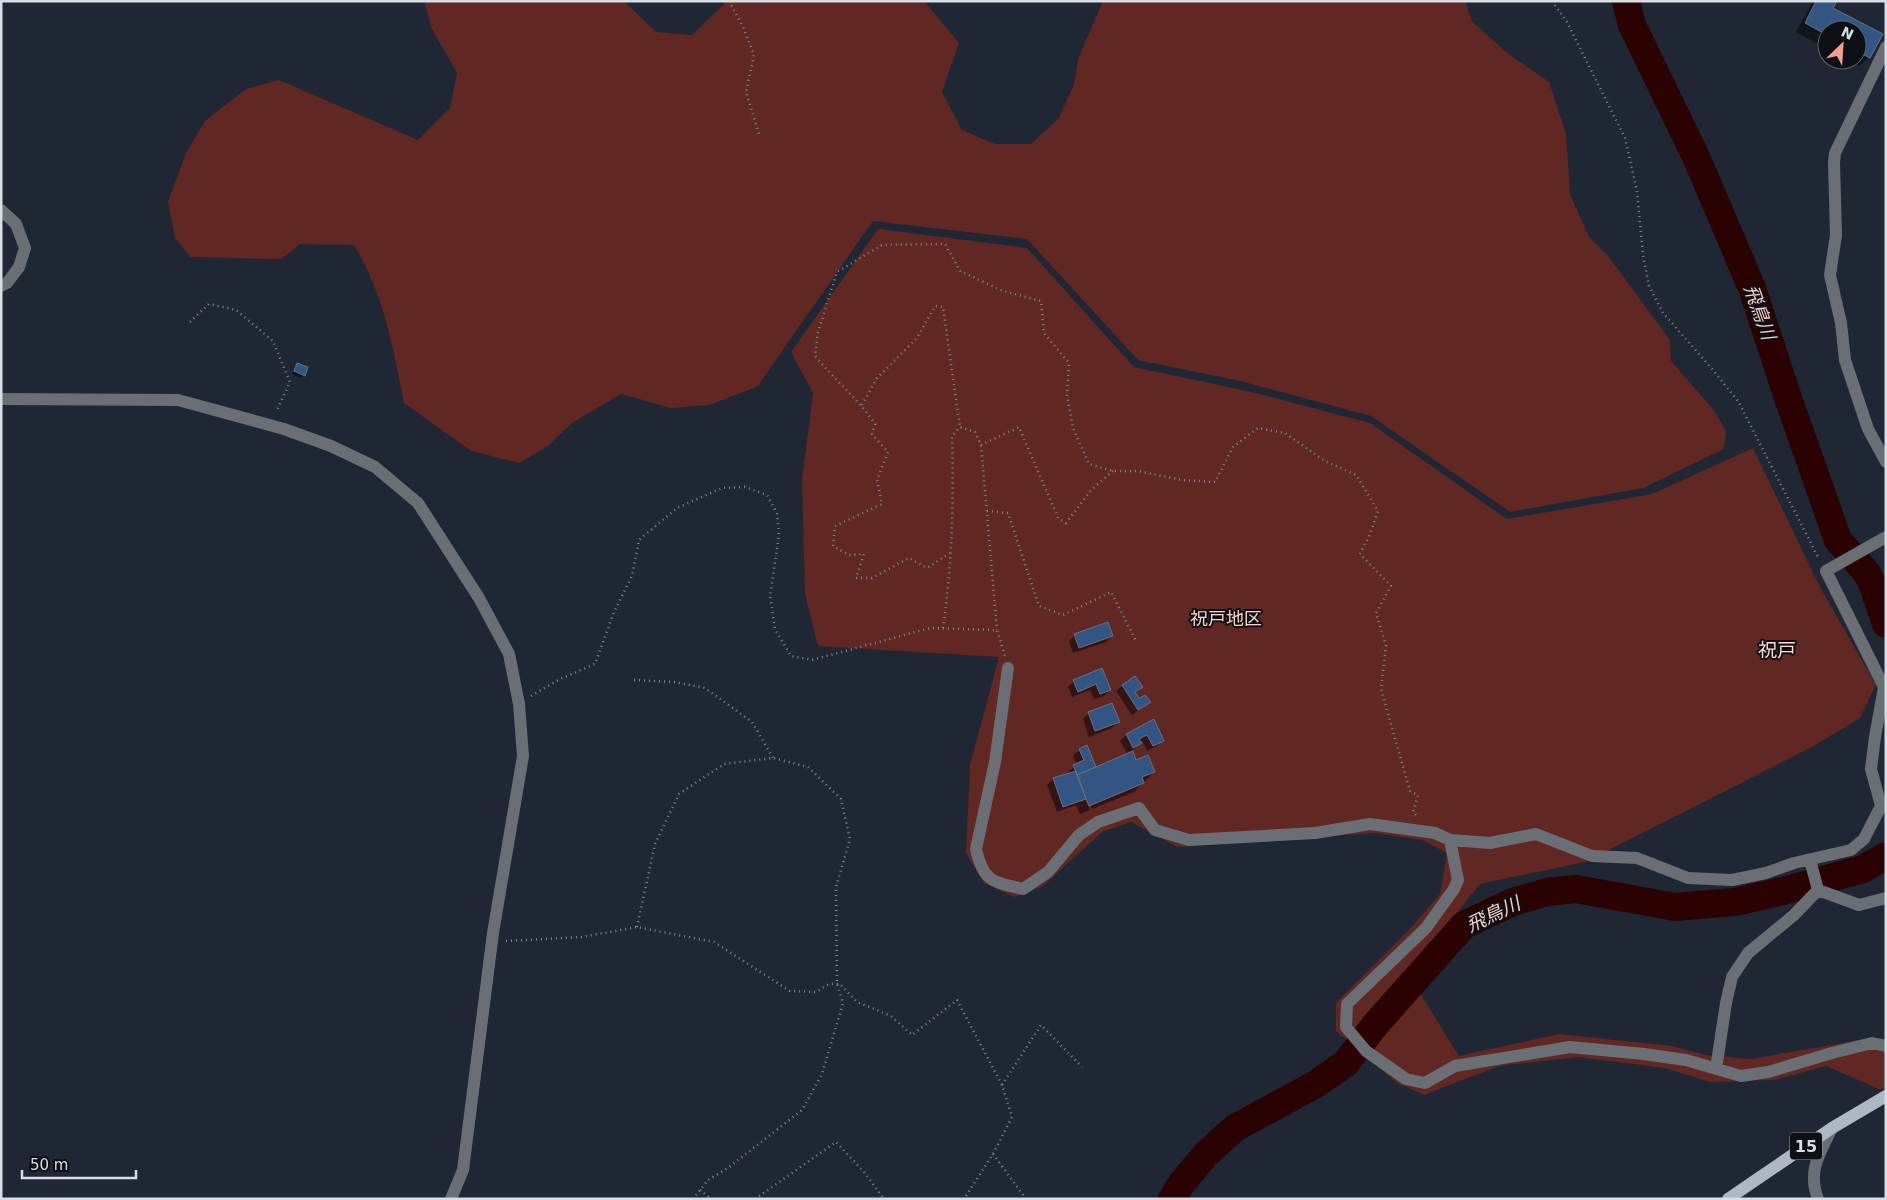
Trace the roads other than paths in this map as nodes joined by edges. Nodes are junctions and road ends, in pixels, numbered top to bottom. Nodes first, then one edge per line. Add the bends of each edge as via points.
1 (1886, 47) edge
2 (1, 210) edge
3 (1, 286) edge
4 (1, 399) edge
5 (1886, 462) edge
6 (1881, 539) edge
7 (1008, 668) road end
8 (1450, 840) junction
9 (1810, 860) junction
10 (1818, 890) junction
11 (1886, 898) edge
12 (1886, 1046) edge
13 (1716, 1069) junction
14 (1886, 1096) edge
15 (1832, 1128) junction
16 (451, 1199) edge
17 (1728, 1199) edge
18 (1818, 1199) edge

1 - 5 street via 1835,153 1836,235 1830,275 1845,360 1868,429
2 - 3 street via 16,224 25,248 19,267 7,284
4 - 16 street via 178,400 270,425 331,446 375,466 418,502 479,598 509,654 519,704 523,756 492,942 463,1170
6 - 9 street via 1826,571 1884,687 1871,769 1881,806 1864,839 1850,850
7 - 8 street via 995,762 976,849 986,877 998,883 1022,889 1048,872 1079,835 1098,822 1139,808 1155,830 1189,840 1315,833 1370,824 1436,833
8 - 9 street via 1490,843 1536,834 1592,856 1637,858 1688,878 1732,880
8 - 13 street via 1458,880 1454,889 1426,928 1347,1004 1346,1027 1366,1051 1406,1079 1424,1083 1455,1066 1570,1047 1653,1055
9 - 10 street
10 - 11 street via 1859,905
10 - 13 street via 1794,915 1748,953 1732,977
12 - 13 street via 1872,1043 1768,1072 1741,1076
14 - 15 main road, 15
15 - 17 main road, 15
15 - 18 street via 1814,1172 1813,1186

